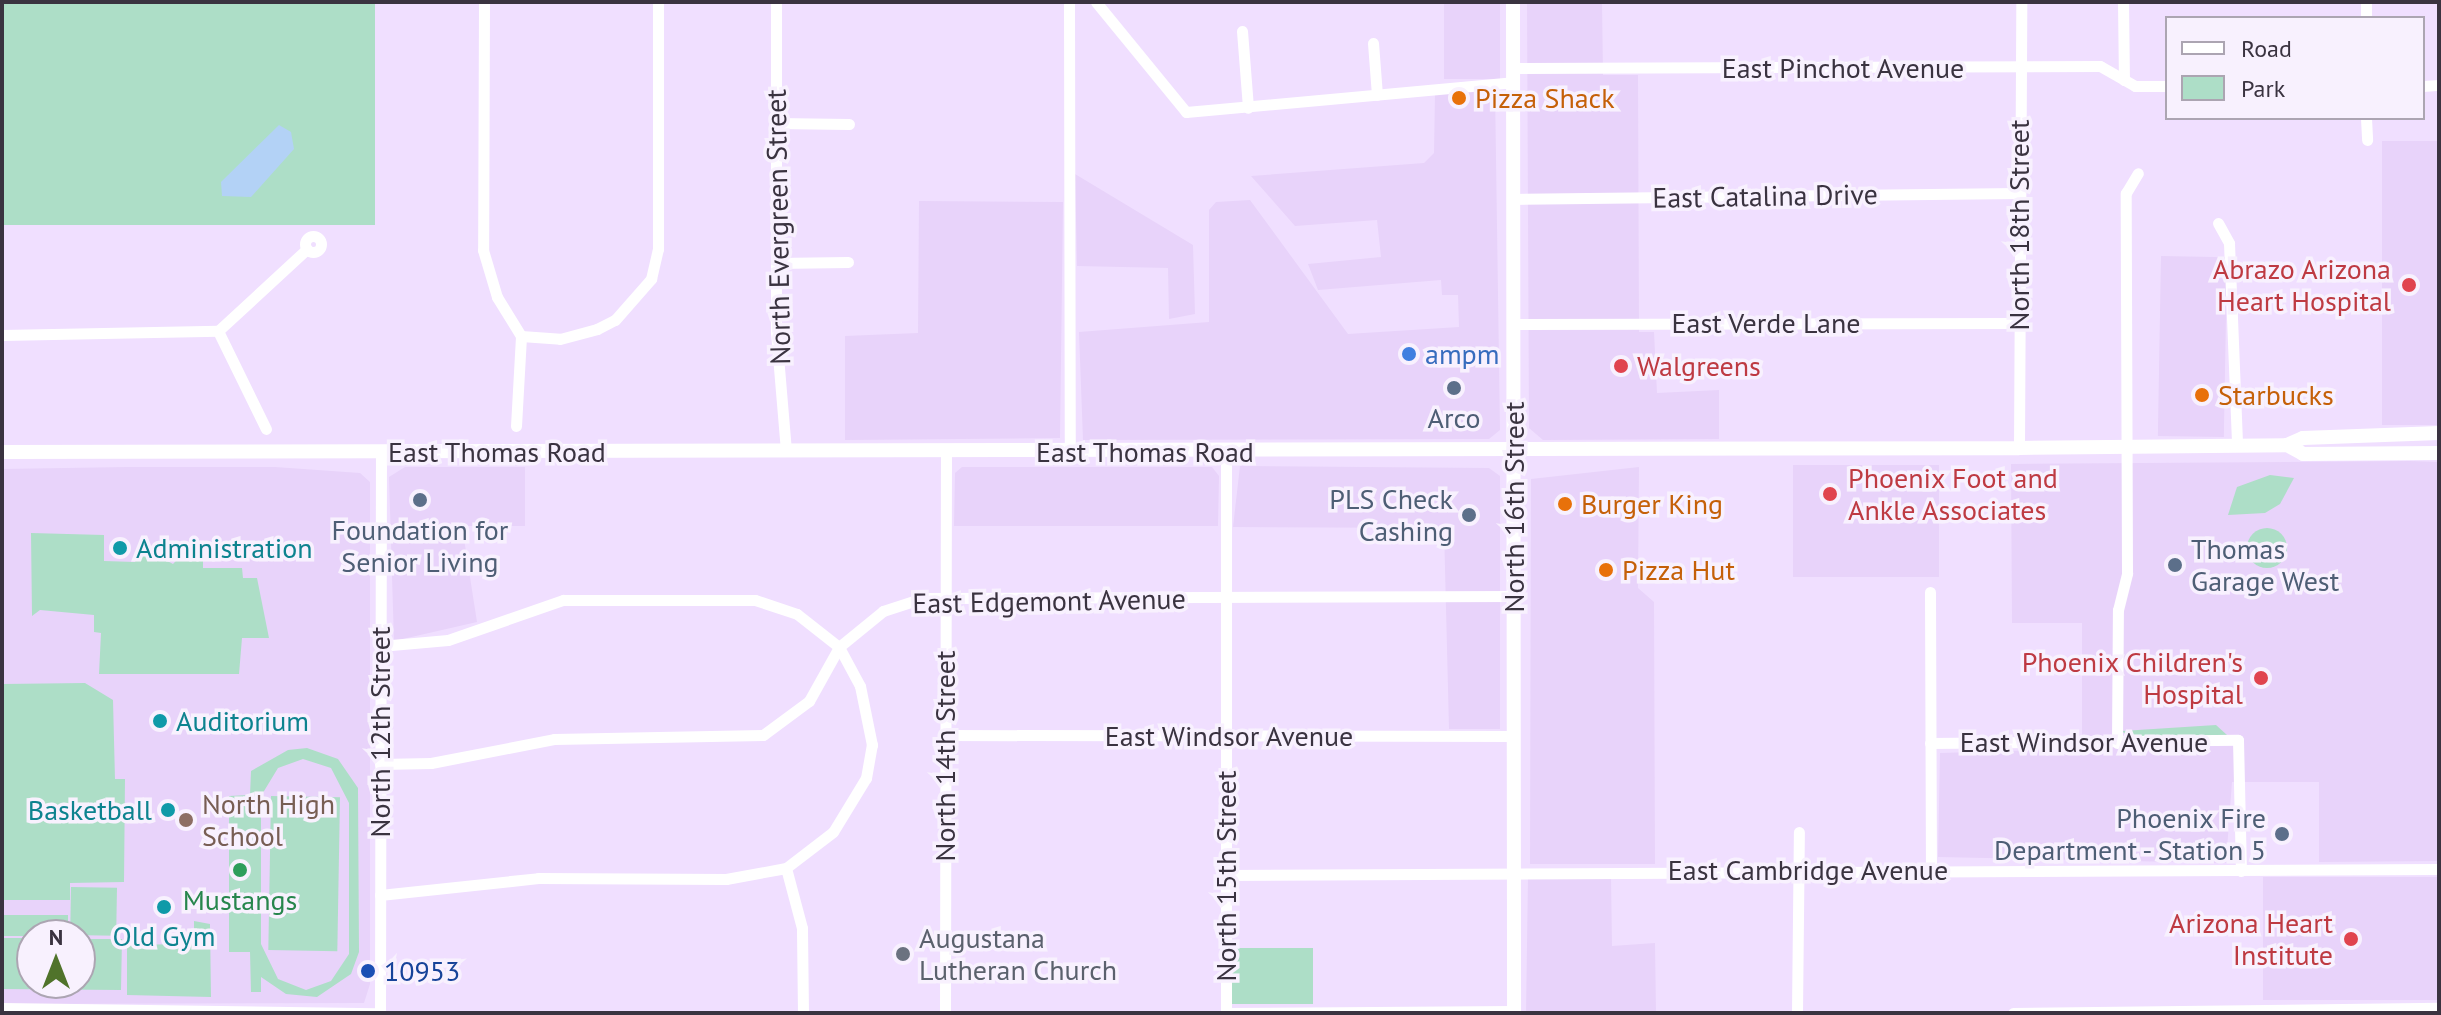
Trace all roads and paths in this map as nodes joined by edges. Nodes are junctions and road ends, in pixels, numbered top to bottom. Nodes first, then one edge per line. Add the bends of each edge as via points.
1 (484, 2) edge
2 (658, 2) edge
3 (776, 2) edge
4 (1069, 2) edge
5 (1096, 2) edge
6 (1513, 2) edge
7 (2021, 2) edge
8 (2123, 2) edge
9 (1242, 31) dead end
10 (1373, 43) dead end
11 (2019, 66) junction
12 (1513, 75) junction
13 (2124, 80) junction
14 (2165, 86) edge
15 (1377, 95) junction
16 (1248, 108) junction
17 (2366, 120) edge
18 (776, 123) junction
19 (849, 124) dead end
20 (2367, 140) dead end
21 (2138, 173) dead end
22 (2018, 193) junction
23 (1512, 199) junction
24 (2218, 223) dead end
25 (307, 249) dead end
26 (848, 262) dead end
27 (776, 263) junction
28 (2018, 323) junction
29 (1514, 324) junction
30 (218, 331) junction
31 (2, 335) edge
32 (521, 336) junction
33 (516, 426) dead end
34 (266, 429) dead end
35 (2439, 433) edge
36 (2287, 445) junction
37 (2237, 446) junction
38 (2128, 447) junction
39 (2019, 448) junction
40 (786, 451) junction
41 (946, 451) junction
42 (2, 452) edge
43 (381, 452) junction
44 (1070, 452) junction
45 (1226, 452) junction
46 (1515, 452) junction
47 (2439, 453) edge
48 (1930, 592) dead end
49 (1514, 596) junction
50 (946, 597) junction
51 (1225, 598) junction
52 (380, 646) junction
53 (839, 647) junction
54 (945, 735) junction
55 (1513, 736) junction
56 (1226, 737) junction
57 (1930, 743) junction
58 (2117, 743) junction
59 (380, 764) junction
60 (1799, 832) dead end
61 (786, 868) junction
62 (1931, 869) junction
63 (2439, 869) edge
64 (1798, 870) junction
65 (2241, 871) junction
66 (1514, 872) junction
67 (1225, 875) junction
68 (380, 895) junction
69 (2, 1008) edge
70 (2439, 1008) edge
71 (1514, 1012) edge
72 (378, 1013) edge
73 (803, 1013) edge
74 (945, 1013) edge
75 (1226, 1013) edge
76 (1797, 1013) edge
77 (2013, 1013) edge

1 - 32 street via 483,250 497,297
2 - 32 street via 658,249 651,279 622,314 597,329 560,339
3 - 18 street, North Evergreen Street
4 - 44 street
5 - 16 street, East Pinchot Avenue via 1186,112
6 - 12 main road, North 16th Street
7 - 11 street, North 18th Street
8 - 13 street
9 - 16 street
10 - 15 street
11 - 12 street, East Pinchot Avenue
11 - 13 street, East Pinchot Avenue via 2100,66
11 - 22 street, North 18th Street
12 - 15 street, East Pinchot Avenue
12 - 23 main road, North 16th Street
13 - 14 street, East Pinchot Avenue
15 - 16 street, East Pinchot Avenue
17 - 20 street
18 - 19 street
18 - 27 street, North Evergreen Street
21 - 38 street via 2126,193
22 - 23 street, East Catalina Drive
22 - 28 street, North 18th Street
23 - 29 main road, North 16th Street
24 - 37 street via 2229,243
25 - 30 street
26 - 27 street
27 - 40 street, North Evergreen Street
28 - 29 street, East Verde Lane
28 - 39 street, North 18th Street
29 - 46 main road, North 16th Street
30 - 31 street
30 - 34 street
32 - 33 street
35 - 36 main road, East Thomas Road via 2303,438
36 - 37 main road, East Thomas Road
36 - 47 main road, East Thomas Road via 2303,454
37 - 38 main road, East Thomas Road
38 - 39 main road, East Thomas Road
38 - 58 street
39 - 46 main road, East Thomas Road
40 - 41 main road, East Thomas Road
40 - 43 main road, East Thomas Road
41 - 44 main road, East Thomas Road
41 - 50 street, North 14th Street
42 - 43 main road, East Thomas Road
43 - 52 street, North 12th Street
44 - 45 main road, East Thomas Road
45 - 46 main road, East Thomas Road
45 - 51 street, North 15th Street
46 - 49 main road, North 16th Street
48 - 57 street
49 - 51 street, East Edgemont Avenue
49 - 55 main road, North 16th Street
50 - 51 street, East Edgemont Avenue
50 - 53 street, East Edgemont Avenue via 900,602
50 - 54 street, North 14th Street
51 - 56 street, North 15th Street
52 - 53 street via 448,640 550,602 740,599 797,614
52 - 59 street, North 12th Street
53 - 59 street via 809,701 763,735 554,739 449,761
53 - 61 street via 870,717 866,778 833,832
54 - 56 street, East Windsor Avenue
54 - 74 street, North 14th Street
55 - 56 street, East Windsor Avenue
55 - 66 main road, North 16th Street
56 - 67 street, North 15th Street
57 - 58 street, East Windsor Avenue
57 - 62 street
58 - 65 street, East Windsor Avenue via 2238,740
59 - 68 street, North 12th Street
60 - 64 street
61 - 68 street via 726,879 538,878
61 - 73 street via 802,928
62 - 64 street, East Cambridge Avenue
62 - 65 street, East Cambridge Avenue
63 - 65 street, East Cambridge Avenue
64 - 66 street, East Cambridge Avenue
64 - 76 street
66 - 67 street, East Cambridge Avenue
66 - 71 main road, North 16th Street
67 - 75 street, North 15th Street
68 - 72 street, North 12th Street
69 - 72 street
70 - 77 street
71 - 75 street

